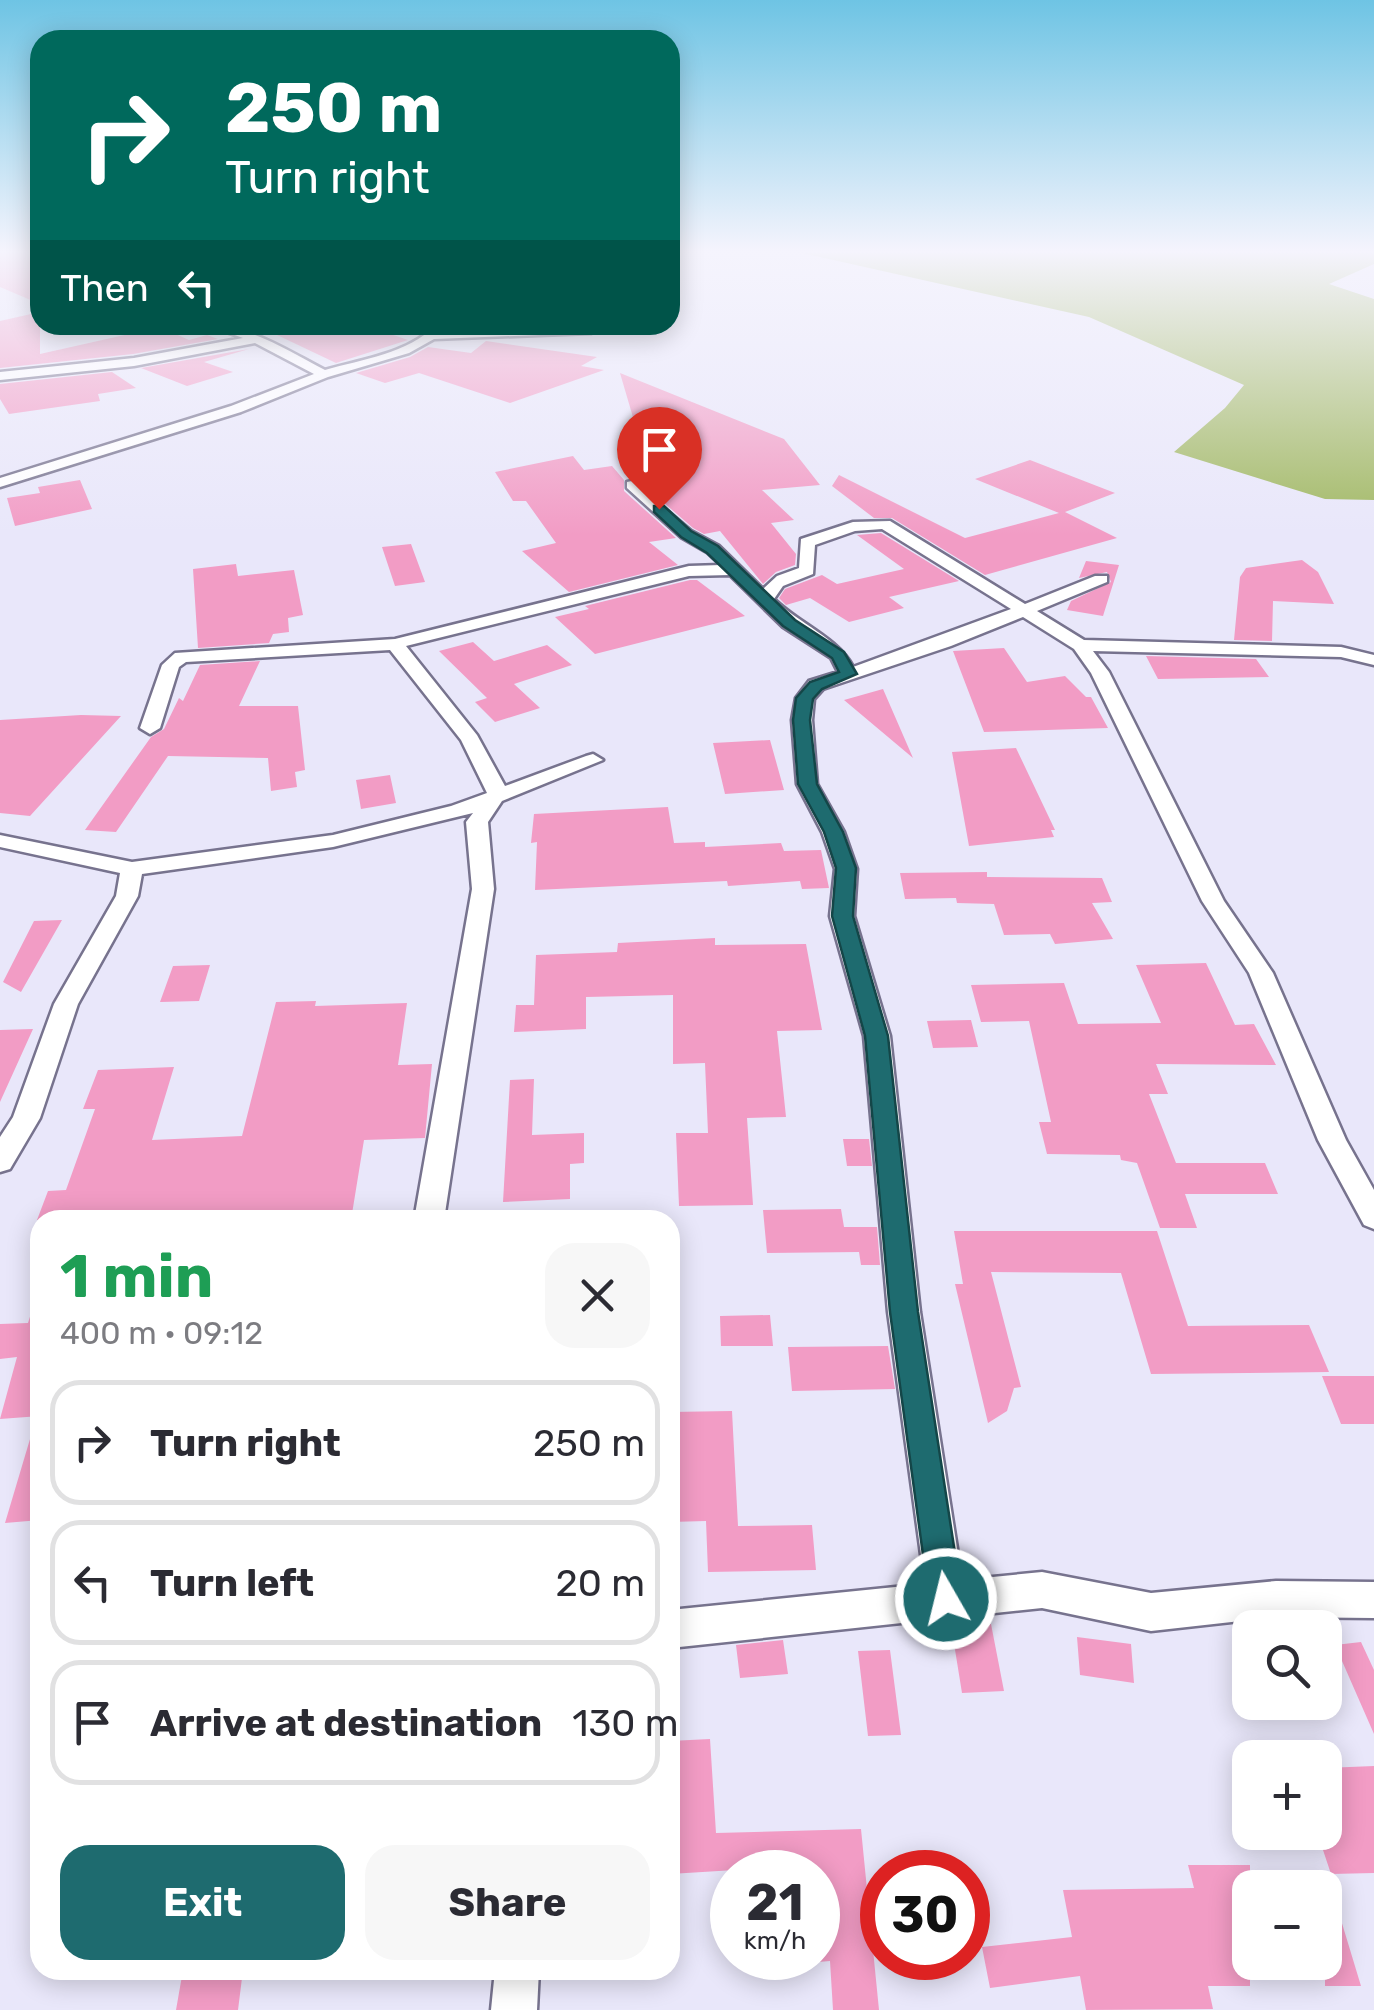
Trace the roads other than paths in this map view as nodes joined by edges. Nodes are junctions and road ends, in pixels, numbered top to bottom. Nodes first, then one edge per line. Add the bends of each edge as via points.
1 (215, 347) edge
2 (272, 347) edge
3 (407, 347) edge
4 (324, 374) junction
5 (0, 376) edge
6 (0, 483) edge
7 (632, 485) dead end
8 (724, 563) junction
9 (1101, 579) dead end
10 (767, 598) junction
11 (1020, 610) junction
12 (395, 644) junction
13 (1080, 645) junction
14 (1372, 659) edge
15 (848, 674) junction
16 (150, 728) dead end
17 (593, 760) dead end
18 (498, 793) junction
19 (0, 841) edge
20 (132, 868) junction
21 (0, 1161) edge
22 (431, 1210) edge
23 (1374, 1217) edge
24 (946, 1599) junction
25 (1374, 1600) edge
26 (680, 1628) edge
27 (516, 1980) edge
28 (514, 2010) edge

1 - 5 street
2 - 4 street
3 - 4 street
4 - 6 street via 236,409
7 - 8 street
8 - 10 street
8 - 12 street
9 - 11 street
10 - 11 street via 780,580 807,571 807,542 875,523
10 - 15 street via 789,623 838,655
11 - 13 street
11 - 15 street
12 - 16 street via 181,657 172,665
12 - 18 street via 470,739
13 - 14 street
13 - 23 street via 1100,672 1212,902 1261,974 1332,1140
15 - 24 street via 816,685 805,698 807,784 846,868 842,916 877,1036 904,1312
17 - 18 street
18 - 20 street via 458,811 333,841
18 - 22 street via 477,822 483,889
19 - 20 street
20 - 21 street via 127,896 66,1004 26,1118
24 - 25 street via 1042,1590 1151,1612 1276,1599
24 - 26 street
27 - 28 street

